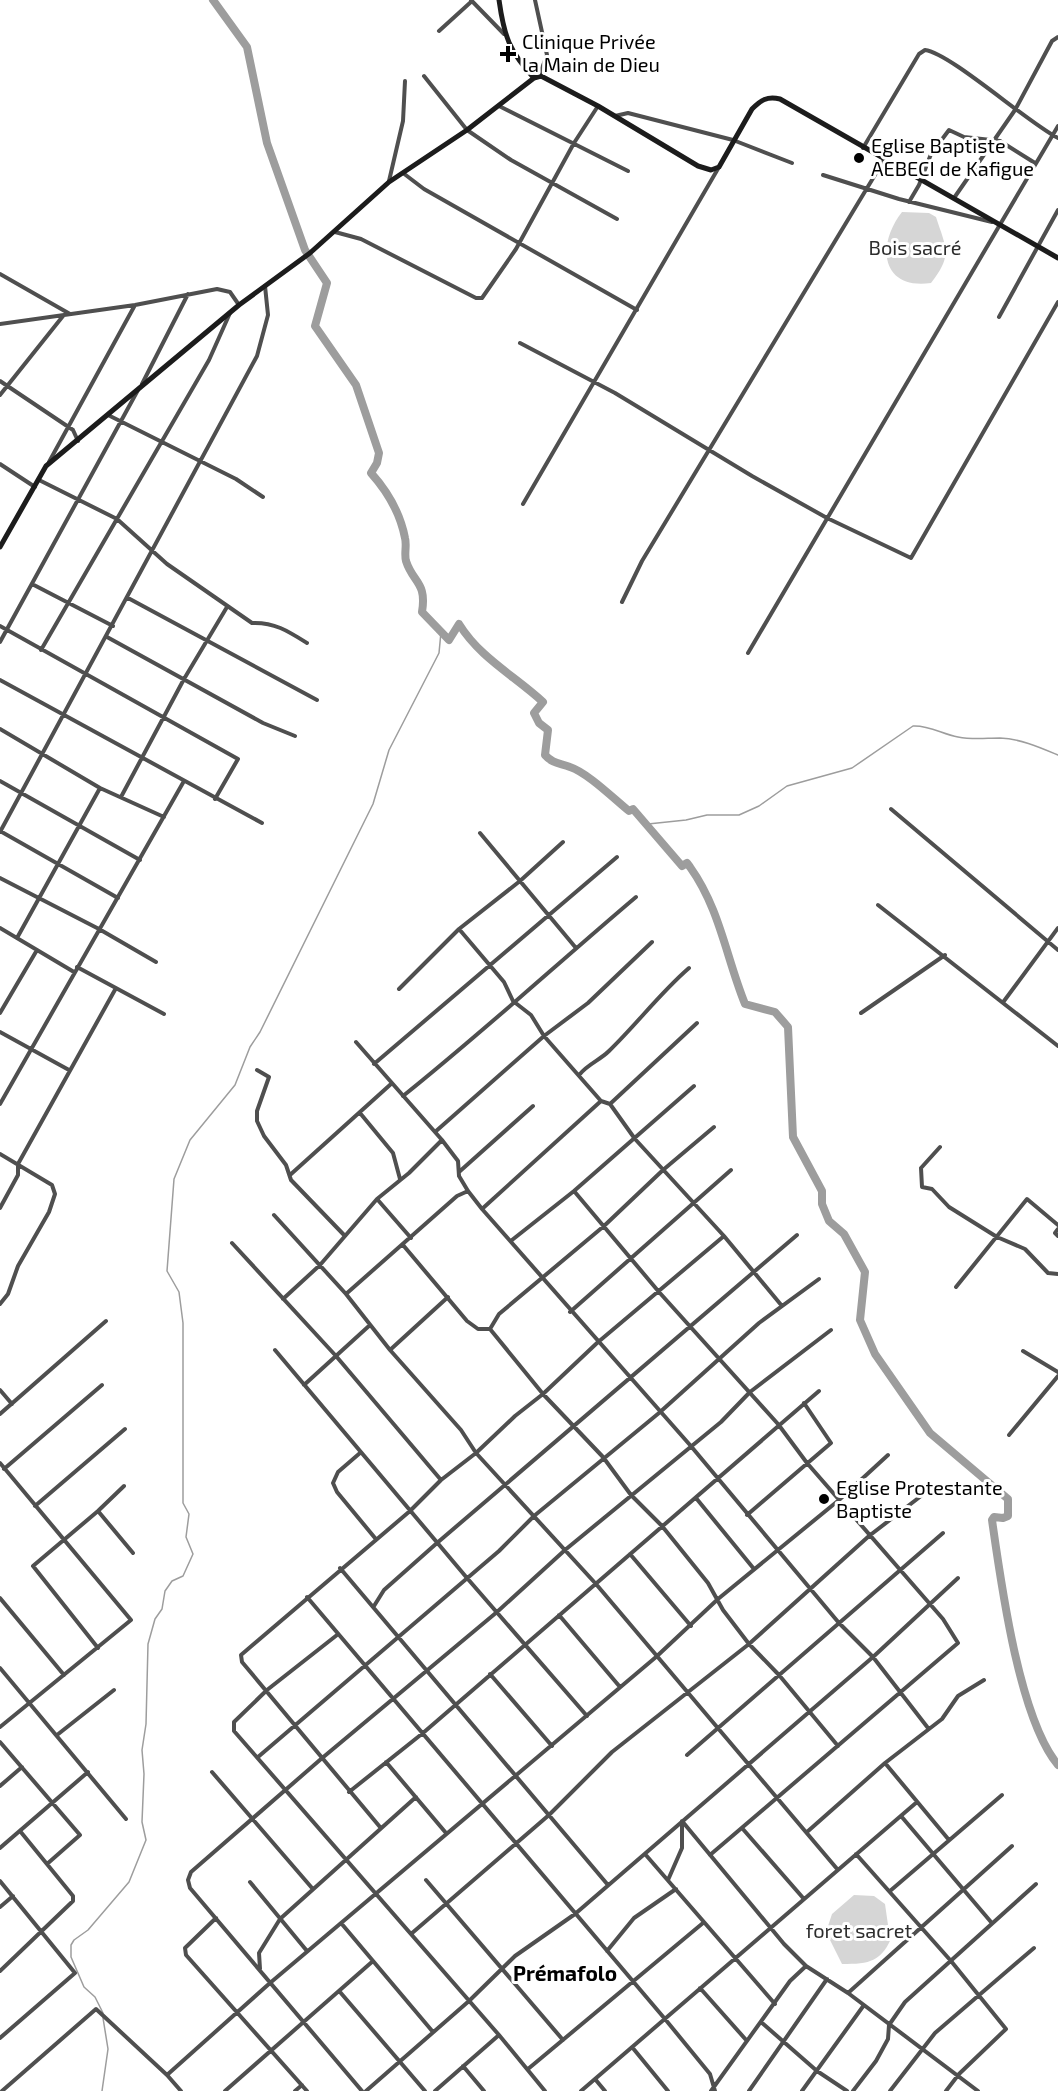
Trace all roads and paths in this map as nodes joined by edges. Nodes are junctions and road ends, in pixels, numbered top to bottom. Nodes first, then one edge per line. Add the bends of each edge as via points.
1 (472, 0) edge
2 (499, 0) edge
3 (535, 0) edge
4 (439, 31) dead end
5 (504, 34) junction
6 (1058, 37) edge
7 (424, 76) dead end
8 (537, 77) junction
9 (405, 81) dead end
10 (498, 106) junction
11 (598, 106) junction
12 (1015, 110) junction
13 (615, 116) junction
14 (1058, 126) edge
15 (467, 130) junction
16 (1053, 135) junction
17 (1058, 138) edge
18 (733, 140) junction
19 (995, 140) junction
20 (574, 143) junction
21 (863, 149) junction
22 (884, 160) junction
23 (792, 163) dead end
24 (1035, 163) junction
25 (719, 167) junction
26 (628, 171) dead end
27 (402, 173) junction
28 (824, 175) dead end
29 (920, 181) junction
30 (389, 182) junction
31 (552, 182) junction
32 (865, 189) junction
33 (954, 199) junction
34 (909, 202) junction
35 (1058, 210) edge
36 (617, 219) dead end
37 (1001, 224) junction
38 (334, 232) junction
39 (520, 241) junction
40 (1036, 247) junction
41 (1058, 258) edge
42 (0, 274) edge
43 (265, 286) junction
44 (188, 294) junction
45 (1058, 302) edge
46 (135, 305) junction
47 (239, 305) junction
48 (637, 310) junction
49 (231, 312) junction
50 (70, 314) junction
51 (64, 315) junction
52 (999, 317) dead end
53 (0, 324) edge
54 (520, 343) dead end
55 (0, 381) edge
56 (594, 383) junction
57 (7, 386) junction
58 (141, 386) junction
59 (0, 395) edge
60 (108, 415) junction
61 (121, 422) junction
62 (67, 426) junction
63 (161, 441) junction
64 (79, 442) junction
65 (711, 450) junction
66 (200, 462) junction
67 (0, 464) edge
68 (46, 466) junction
69 (39, 480) junction
70 (35, 487) junction
71 (263, 497) dead end
72 (79, 498) junction
73 (523, 504) dead end
74 (827, 518) junction
75 (117, 519) junction
76 (2, 540) edge
77 (0, 547) edge
78 (152, 549) junction
79 (32, 584) junction
80 (128, 598) junction
81 (622, 602) dead end
82 (70, 603) junction
83 (227, 607) junction
84 (0, 626) edge
85 (113, 626) junction
86 (7, 630) junction
87 (107, 637) junction
88 (207, 641) junction
89 (0, 642) edge
90 (307, 643) dead end
91 (41, 650) junction
92 (748, 653) dead end
93 (86, 675) junction
94 (184, 679) junction
95 (0, 680) edge
96 (317, 699) dead end
97 (64, 714) junction
98 (164, 718) junction
99 (0, 729) edge
100 (295, 736) dead end
101 (44, 753) junction
102 (142, 758) junction
103 (0, 781) edge
104 (184, 781) junction
105 (100, 788) junction
106 (23, 794) junction
107 (121, 797) junction
108 (215, 799) junction
109 (891, 809) dead end
110 (164, 817) junction
111 (262, 823) dead end
112 (78, 826) junction
113 (0, 832) edge
114 (480, 833) dead end
115 (562, 842) dead end
116 (617, 856) dead end
117 (140, 860) junction
118 (57, 865) junction
119 (0, 878) edge
120 (520, 881) junction
121 (636, 897) dead end
122 (118, 898) junction
123 (38, 899) junction
124 (878, 905) dead end
125 (549, 916) junction
126 (0, 928) edge
127 (99, 928) junction
128 (1058, 928) edge
129 (459, 929) junction
130 (16, 938) junction
131 (652, 942) dead end
132 (1047, 942) junction
133 (576, 948) junction
134 (38, 950) junction
135 (1058, 950) edge
136 (945, 955) junction
137 (156, 962) dead end
138 (77, 967) junction
139 (490, 968) junction
140 (689, 968) dead end
141 (74, 972) junction
142 (116, 988) junction
143 (399, 989) dead end
144 (513, 1001) junction
145 (1004, 1001) junction
146 (0, 1013) edge
147 (861, 1013) dead end
148 (164, 1014) dead end
149 (697, 1023) dead end
150 (0, 1032) edge
151 (544, 1036) junction
152 (356, 1042) dead end
153 (1058, 1046) edge
154 (31, 1049) junction
155 (375, 1064) junction
156 (69, 1070) junction
157 (257, 1070) dead end
158 (580, 1074) junction
159 (391, 1084) junction
160 (694, 1086) dead end
161 (403, 1096) junction
162 (602, 1101) junction
163 (0, 1104) edge
164 (610, 1104) junction
165 (533, 1106) dead end
166 (360, 1113) junction
167 (714, 1127) dead end
168 (435, 1132) junction
169 (635, 1139) junction
170 (442, 1140) junction
171 (940, 1147) dead end
172 (0, 1154) edge
173 (18, 1164) junction
174 (663, 1170) junction
175 (731, 1170) dead end
176 (459, 1173) junction
177 (289, 1175) junction
178 (400, 1180) junction
179 (464, 1183) junction
180 (468, 1191) junction
181 (574, 1191) junction
182 (459, 1195) junction
183 (377, 1199) junction
184 (693, 1205) junction
185 (0, 1208) edge
186 (482, 1209) junction
187 (274, 1215) dead end
188 (604, 1226) junction
189 (1058, 1227) edge
190 (796, 1235) dead end
191 (345, 1236) junction
192 (724, 1236) junction
193 (1058, 1236) edge
194 (997, 1237) junction
195 (411, 1238) junction
196 (512, 1240) junction
197 (232, 1243) dead end
198 (403, 1245) junction
199 (632, 1257) junction
200 (320, 1265) junction
201 (753, 1274) junction
202 (1058, 1274) edge
203 (543, 1275) junction
204 (819, 1279) dead end
205 (956, 1287) dead end
206 (659, 1292) junction
207 (346, 1294) junction
208 (448, 1297) junction
209 (283, 1299) junction
210 (0, 1304) edge
211 (782, 1306) junction
212 (570, 1312) junction
213 (106, 1321) dead end
214 (370, 1325) junction
215 (692, 1327) junction
216 (490, 1329) junction
217 (831, 1330) dead end
218 (597, 1343) junction
219 (275, 1350) dead end
220 (390, 1350) junction
221 (1023, 1351) dead end
222 (336, 1356) junction
223 (720, 1360) junction
224 (1058, 1374) edge
225 (630, 1378) junction
226 (102, 1385) dead end
227 (304, 1385) junction
228 (0, 1390) edge
229 (819, 1391) dead end
230 (750, 1392) junction
231 (543, 1394) junction
232 (804, 1403) junction
233 (12, 1404) junction
234 (659, 1413) junction
235 (0, 1414) edge
236 (778, 1424) junction
237 (572, 1427) junction
238 (125, 1429) dead end
239 (1009, 1435) dead end
240 (690, 1445) junction
241 (360, 1453) junction
242 (476, 1453) junction
243 (888, 1455) dead end
244 (603, 1457) junction
245 (0, 1463) edge
246 (807, 1463) junction
247 (4, 1469) junction
248 (718, 1479) junction
249 (441, 1480) junction
250 (505, 1485) junction
251 (124, 1486) dead end
252 (631, 1495) junction
253 (921, 1496) dead end
254 (696, 1498) junction
255 (839, 1500) junction
256 (35, 1506) junction
257 (410, 1510) junction
258 (98, 1511) junction
259 (747, 1515) junction
260 (534, 1516) junction
261 (662, 1526) junction
262 (943, 1533) dead end
263 (869, 1536) junction
264 (375, 1538) junction
265 (63, 1540) junction
266 (437, 1543) junction
267 (565, 1550) junction
268 (777, 1551) junction
269 (133, 1553) dead end
270 (630, 1554) junction
271 (340, 1568) junction
272 (754, 1569) junction
273 (900, 1571) junction
274 (467, 1578) junction
275 (958, 1578) dead end
276 (596, 1584) junction
277 (811, 1589) junction
278 (307, 1597) junction
279 (0, 1598) edge
280 (718, 1599) junction
281 (374, 1606) junction
282 (931, 1606) junction
283 (497, 1612) junction
284 (559, 1615) junction
285 (839, 1623) junction
286 (691, 1626) junction
287 (338, 1634) junction
288 (398, 1635) junction
289 (525, 1643) junction
290 (749, 1644) junction
291 (98, 1647) junction
292 (656, 1657) junction
293 (873, 1657) junction
294 (363, 1665) junction
295 (0, 1668) edge
296 (427, 1669) junction
297 (490, 1674) junction
298 (64, 1675) junction
299 (779, 1675) junction
300 (984, 1680) dead end
301 (620, 1687) junction
302 (114, 1690) dead end
303 (267, 1690) junction
304 (902, 1692) junction
305 (688, 1693) junction
306 (392, 1699) junction
307 (30, 1702) junction
308 (455, 1704) junction
309 (809, 1713) junction
310 (587, 1716) junction
311 (294, 1725) junction
312 (0, 1727) edge
313 (717, 1727) junction
314 (928, 1728) junction
315 (423, 1733) junction
316 (57, 1735) junction
317 (0, 1742) edge
318 (552, 1746) junction
319 (838, 1746) junction
320 (687, 1755) dead end
321 (258, 1757) junction
322 (321, 1759) junction
323 (386, 1762) junction
324 (747, 1763) junction
325 (885, 1763) junction
326 (22, 1767) junction
327 (88, 1772) junction
328 (212, 1772) dead end
329 (516, 1774) junction
330 (0, 1786) edge
331 (287, 1790) junction
332 (349, 1791) junction
333 (1002, 1795) dead end
334 (416, 1797) junction
335 (777, 1797) junction
336 (482, 1802) junction
337 (917, 1802) junction
338 (53, 1803) junction
339 (549, 1815) junction
340 (901, 1816) junction
341 (126, 1819) dead end
342 (254, 1819) junction
343 (682, 1821) junction
344 (380, 1827) junction
345 (742, 1828) junction
346 (20, 1831) junction
347 (807, 1832) junction
348 (446, 1833) junction
349 (949, 1840) junction
350 (516, 1844) junction
351 (1012, 1846) dead end
352 (0, 1848) edge
353 (934, 1853) junction
354 (645, 1854) junction
355 (856, 1854) junction
356 (710, 1855) junction
357 (347, 1858) junction
358 (47, 1864) junction
359 (838, 1870) junction
360 (426, 1880) dead end
361 (668, 1880) junction
362 (0, 1881) edge
363 (250, 1882) dead end
364 (1036, 1884) dead end
365 (608, 1886) junction
366 (312, 1888) junction
367 (676, 1889) junction
368 (965, 1889) junction
369 (890, 1891) junction
370 (376, 1893) junction
371 (13, 1896) junction
372 (804, 1899) junction
373 (445, 1903) junction
374 (0, 1907) edge
375 (575, 1914) junction
376 (216, 1918) junction
377 (280, 1919) junction
378 (991, 1922) junction
379 (341, 1923) junction
380 (703, 1923) junction
381 (922, 1927) junction
382 (771, 1928) junction
383 (42, 1933) junction
384 (411, 1934) junction
385 (1034, 1948) dead end
386 (307, 1951) junction
387 (607, 1951) junction
388 (734, 1959) junction
389 (373, 1961) junction
390 (951, 1961) junction
391 (806, 1966) junction
392 (500, 1970) junction
393 (0, 1971) edge
394 (260, 1972) junction
395 (827, 1979) junction
396 (633, 1982) junction
397 (270, 1983) junction
398 (700, 1988) junction
399 (340, 1992) junction
400 (848, 1993) junction
401 (979, 1997) junction
402 (469, 2001) junction
403 (775, 2004) junction
404 (864, 2005) junction
405 (238, 2011) junction
406 (665, 2019) junction
407 (761, 2022) junction
408 (303, 2023) junction
409 (890, 2025) junction
410 (433, 2032) junction
411 (499, 2035) junction
412 (0, 2038) edge
413 (784, 2039) junction
414 (563, 2040) junction
415 (747, 2041) junction
416 (632, 2047) junction
417 (921, 2048) junction
418 (272, 2050) junction
419 (400, 2061) junction
420 (463, 2066) junction
421 (528, 2069) junction
422 (817, 2071) junction
423 (958, 2074) junction
424 (167, 2075) junction
425 (595, 2079) junction
426 (302, 2085) junction
427 (713, 2090) edge
428 (2, 2091) edge
429 (181, 2091) edge
430 (225, 2091) edge
431 (294, 2091) edge
432 (307, 2091) edge
433 (364, 2091) edge
434 (425, 2091) edge
435 (435, 2091) edge
436 (484, 2091) edge
437 (545, 2091) edge
438 (581, 2091) edge
439 (605, 2091) edge
440 (668, 2091) edge
441 (749, 2091) edge
442 (802, 2091) edge
443 (848, 2091) edge
444 (853, 2091) edge
445 (890, 2091) edge
446 (946, 2091) edge
447 (978, 2091) edge

1 - 4 street
1 - 5 street
2 - 5 street
3 - 8 street via 547,55
5 - 8 street via 520,63
6 - 12 street via 1043,55
7 - 15 street
8 - 10 street
8 - 11 street
9 - 30 street via 403,121
10 - 15 street
10 - 20 street
11 - 13 street
11 - 20 street
12 - 16 street
12 - 19 street
12 - 21 street via 958,68 925,50
13 - 18 street via 628,113
13 - 25 street via 698,166 711,170
14 - 16 street
15 - 27 street
15 - 31 street
16 - 17 street
16 - 24 street
18 - 21 street via 752,109 770,97 780,99
18 - 23 street
18 - 25 street
19 - 24 street
19 - 29 street via 963,137 949,130 931,154
19 - 33 street
20 - 26 street
20 - 31 street
21 - 22 street
22 - 29 street
22 - 32 street
24 - 37 street
25 - 48 street
27 - 30 street
27 - 39 street via 423,189
28 - 32 street
29 - 33 street
29 - 34 street
30 - 38 street
31 - 36 street
31 - 39 street
32 - 34 street
32 - 65 street
33 - 37 street
34 - 37 street
35 - 40 street
37 - 40 street
37 - 74 street
38 - 39 street via 361,239 476,298 486,295
38 - 43 street
39 - 48 street
40 - 41 street
40 - 52 street
42 - 50 street
43 - 47 street
43 - 66 street via 268,315 257,356
44 - 46 street
44 - 47 street via 224,290
44 - 58 street
45 - 74 street via 911,558
46 - 50 street
46 - 62 street
47 - 49 street
48 - 56 street
49 - 58 street
49 - 63 street via 209,360
50 - 51 street
51 - 53 street
51 - 57 street
54 - 56 street
55 - 57 street
56 - 65 street
56 - 73 street
57 - 59 street
57 - 62 street
58 - 60 street
58 - 61 street
60 - 61 street
60 - 64 street
61 - 63 street
61 - 72 street
62 - 64 street
62 - 68 street
63 - 66 street
63 - 75 street
64 - 68 street
65 - 74 street
65 - 81 street via 642,561
66 - 71 street
66 - 78 street
67 - 70 street
68 - 69 street
69 - 70 street
69 - 72 street
70 - 76 street
72 - 75 street
72 - 79 street
74 - 92 street
75 - 78 street
75 - 82 street
76 - 77 street
78 - 80 street
78 - 83 street
79 - 82 street
79 - 86 street
80 - 85 street
80 - 88 street
82 - 85 street
82 - 91 street
83 - 88 street
83 - 90 street via 252,623 274,624
84 - 86 street
85 - 87 street
86 - 89 street
86 - 91 street
87 - 93 street
87 - 94 street
88 - 94 street
88 - 96 street
91 - 93 street
93 - 97 street
93 - 98 street
94 - 98 street
94 - 100 street via 263,723
95 - 97 street
97 - 101 street
97 - 102 street
98 - 102 street
98 - 108 street via 238,759
99 - 101 street
101 - 105 street
101 - 106 street
102 - 104 street
102 - 107 street
103 - 106 street
104 - 108 street
104 - 110 street
105 - 107 street
105 - 112 street
106 - 112 street
106 - 113 street
107 - 110 street
108 - 111 street
109 - 132 street
110 - 117 street
112 - 117 street
112 - 118 street
113 - 118 street
114 - 120 street
115 - 120 street
116 - 125 street
117 - 122 street
118 - 122 street
118 - 123 street
119 - 123 street
120 - 125 street
120 - 129 street
121 - 133 street
122 - 127 street
123 - 127 street
123 - 130 street
124 - 136 street
125 - 133 street
125 - 139 street
126 - 130 street
127 - 137 street
127 - 138 street
128 - 132 street
129 - 139 street
129 - 143 street
130 - 134 street
131 - 151 street via 588,1003
132 - 135 street
132 - 145 street
133 - 144 street
134 - 141 street
134 - 146 street
136 - 145 street
136 - 147 street
138 - 141 street
138 - 142 street
139 - 144 street via 504,982
139 - 155 street
140 - 158 street via 608,1052
141 - 154 street
142 - 148 street
142 - 156 street
144 - 151 street via 531,1015
144 - 161 street via 465,1047
145 - 153 street
149 - 164 street
150 - 154 street
151 - 158 street
151 - 168 street
152 - 155 street
154 - 156 street
154 - 163 street
155 - 159 street
156 - 173 street
157 - 177 street via 269,1077 256,1111 257,1121
158 - 162 street
159 - 161 street
159 - 166 street
160 - 169 street
161 - 168 street
162 - 164 street
162 - 186 street
164 - 169 street
165 - 176 street
166 - 177 street
166 - 178 street via 393,1153
167 - 174 street
168 - 170 street
169 - 174 street
169 - 181 street
170 - 176 street via 458,1161
170 - 178 street
171 - 194 street via 921,1168 922,1187 932,1189 949,1207
172 - 173 street
173 - 185 street via 18,1175
173 - 210 street via 52,1185 55,1194
174 - 184 street
174 - 188 street
175 - 184 street
176 - 179 street
177 - 191 street
178 - 183 street
179 - 180 street
179 - 182 street
180 - 182 street
180 - 186 street
181 - 188 street
181 - 196 street
182 - 195 street
183 - 191 street
183 - 195 street
184 - 192 street
184 - 199 street
186 - 196 street
187 - 200 street
188 - 199 street
188 - 203 street
189 - 193 street via 1054,1233
189 - 194 street via 1027,1199
190 - 201 street
191 - 200 street
192 - 201 street
192 - 206 street
194 - 202 street via 1025,1249 1048,1273
194 - 205 street
195 - 198 street
196 - 203 street
197 - 209 street
198 - 207 street
198 - 208 street
199 - 206 street
199 - 212 street
200 - 207 street
200 - 209 street
201 - 211 street
201 - 215 street
203 - 212 street
203 - 216 street via 499,1314
204 - 211 street
206 - 215 street
206 - 218 street
207 - 214 street
208 - 216 street via 472,1326
208 - 220 street
209 - 222 street
211 - 223 street
212 - 218 street
213 - 233 street
214 - 220 street
214 - 222 street
215 - 223 street
215 - 225 street
216 - 231 street
217 - 230 street
218 - 225 street
218 - 231 street
219 - 227 street
220 - 242 street via 461,1430
221 - 224 street
222 - 227 street
222 - 249 street
223 - 230 street
223 - 234 street
224 - 239 street
225 - 234 street
225 - 237 street
226 - 247 street
227 - 241 street
228 - 233 street
229 - 232 street
230 - 236 street
230 - 240 street via 721,1422
231 - 237 street
231 - 242 street
232 - 236 street
232 - 246 street via 831,1443
233 - 235 street
234 - 240 street
234 - 244 street
236 - 246 street
236 - 248 street
237 - 244 street
237 - 250 street
238 - 256 street
240 - 248 street
240 - 252 street
241 - 257 street
241 - 264 street via 338,1472 333,1483
242 - 249 street
242 - 250 street
243 - 255 street
244 - 252 street
244 - 260 street
245 - 247 street
246 - 255 street
246 - 259 street
247 - 256 street
248 - 254 street
248 - 259 street
249 - 257 street
250 - 260 street
250 - 266 street
251 - 258 street
252 - 261 street
252 - 267 street
253 - 263 street
254 - 261 street
254 - 272 street
255 - 263 street
255 - 268 street
256 - 265 street
257 - 264 street
257 - 266 street
258 - 265 street
258 - 269 street
259 - 268 street
260 - 267 street
260 - 274 street
261 - 270 street
261 - 280 street
262 - 273 street
263 - 273 street
263 - 277 street
264 - 271 street
265 - 291 street via 33,1566
265 - 291 street via 131,1620
266 - 274 street
266 - 281 street via 384,1590
267 - 276 street
267 - 283 street
268 - 272 street
268 - 277 street
270 - 276 street
270 - 286 street
271 - 278 street
271 - 281 street
272 - 280 street
273 - 282 street
273 - 285 street
274 - 283 street
274 - 288 street
275 - 282 street
276 - 284 street
276 - 292 street
277 - 285 street
277 - 290 street
278 - 287 street
278 - 303 street via 241,1655 242,1662
279 - 298 street
280 - 286 street
280 - 290 street
281 - 288 street
282 - 293 street
282 - 304 street via 958,1643
283 - 289 street
283 - 296 street
284 - 289 street
284 - 301 street
285 - 293 street
285 - 299 street
286 - 292 street
287 - 294 street
287 - 303 street
288 - 294 street
288 - 296 street
289 - 297 street
289 - 310 street
290 - 299 street
290 - 305 street
291 - 298 street
292 - 301 street
292 - 305 street
293 - 304 street
293 - 309 street
294 - 306 street
294 - 311 street
295 - 307 street
296 - 306 street
296 - 308 street
297 - 308 street
297 - 318 street
298 - 307 street
299 - 309 street
299 - 313 street
300 - 314 street via 958,1696 942,1719
301 - 310 street
302 - 316 street
303 - 311 street
303 - 321 street via 234,1722 234,1731
304 - 314 street
304 - 319 street
305 - 313 street
305 - 339 street via 612,1752
306 - 315 street
306 - 322 street
307 - 312 street
307 - 316 street
308 - 315 street
308 - 329 street
309 - 319 street
309 - 324 street
310 - 318 street
311 - 321 street
311 - 322 street
313 - 320 street
313 - 324 street
314 - 325 street
315 - 323 street
315 - 336 street
316 - 327 street
317 - 326 street
318 - 329 street
319 - 335 street
321 - 331 street
322 - 331 street
322 - 332 street
323 - 332 street
323 - 334 street
324 - 335 street
324 - 343 street
325 - 337 street
325 - 347 street
326 - 330 street
326 - 338 street
327 - 338 street
327 - 341 street
328 - 342 street
329 - 336 street
329 - 339 street
331 - 342 street
331 - 357 street
332 - 344 street
333 - 349 street
334 - 344 street
334 - 348 street
335 - 345 street
335 - 347 street
336 - 348 street
336 - 350 street
337 - 340 street
337 - 349 street
338 - 346 street
338 - 358 street via 80,1835
339 - 350 street
339 - 365 street
340 - 353 street
340 - 355 street
342 - 366 street
342 - 376 street via 191,1872 190,1888
343 - 354 street
343 - 356 street
343 - 361 street via 682,1848
344 - 357 street
345 - 356 street
345 - 372 street
346 - 352 street
346 - 358 street
347 - 359 street
348 - 370 street
349 - 353 street
350 - 373 street
350 - 375 street
351 - 368 street
353 - 368 street
353 - 369 street
354 - 361 street
354 - 365 street
355 - 359 street
355 - 369 street
356 - 382 street
357 - 366 street
357 - 370 street
358 - 383 street via 73,1896 73,1902
359 - 372 street
360 - 373 street
361 - 367 street
362 - 371 street
363 - 377 street
364 - 378 street
365 - 375 street
366 - 377 street
367 - 380 street
367 - 387 street via 634,1918
368 - 378 street
368 - 381 street
369 - 381 street
370 - 379 street
370 - 384 street
371 - 374 street
371 - 383 street
372 - 382 street
373 - 384 street
373 - 392 street
375 - 387 street
375 - 392 street
376 - 394 street
376 - 405 street via 184,1950
377 - 386 street
377 - 394 street via 259,1953
378 - 390 street
379 - 386 street
379 - 389 street
380 - 388 street
380 - 396 street
381 - 390 street
381 - 400 street
382 - 388 street
382 - 391 street
383 - 393 street
383 - 412 street via 75,1973
384 - 402 street
385 - 401 street
386 - 397 street
387 - 396 street
388 - 398 street
388 - 403 street
389 - 399 street
389 - 410 street
390 - 401 street
390 - 409 street via 905,2002
391 - 395 street
391 - 403 street
392 - 402 street
392 - 414 street
394 - 397 street
395 - 400 street
395 - 413 street
396 - 406 street
396 - 414 street
397 - 405 street
397 - 408 street
398 - 406 street
398 - 415 street
399 - 408 street
399 - 419 street
400 - 404 street
401 - 417 street
401 - 423 street via 1006,2029
402 - 410 street
402 - 411 street
403 - 407 street
404 - 409 street
404 - 422 street
405 - 418 street
405 - 424 street
406 - 416 street
406 - 427 street via 710,2074
407 - 413 street
407 - 415 street
408 - 418 street
408 - 433 street
409 - 417 street
409 - 444 street via 888,2039 876,2061
410 - 419 street
411 - 420 street
411 - 421 street
413 - 422 street
413 - 441 street
414 - 421 street
415 - 427 street
416 - 425 street
416 - 440 street
417 - 423 street
417 - 445 street
418 - 426 street
418 - 430 street
419 - 433 street
419 - 434 street
420 - 435 street
420 - 436 street
421 - 437 street
422 - 442 street
422 - 443 street
423 - 446 street
423 - 447 street
424 - 428 street via 96,2009
424 - 429 street
425 - 438 street
425 - 439 street
426 - 431 street
426 - 432 street

